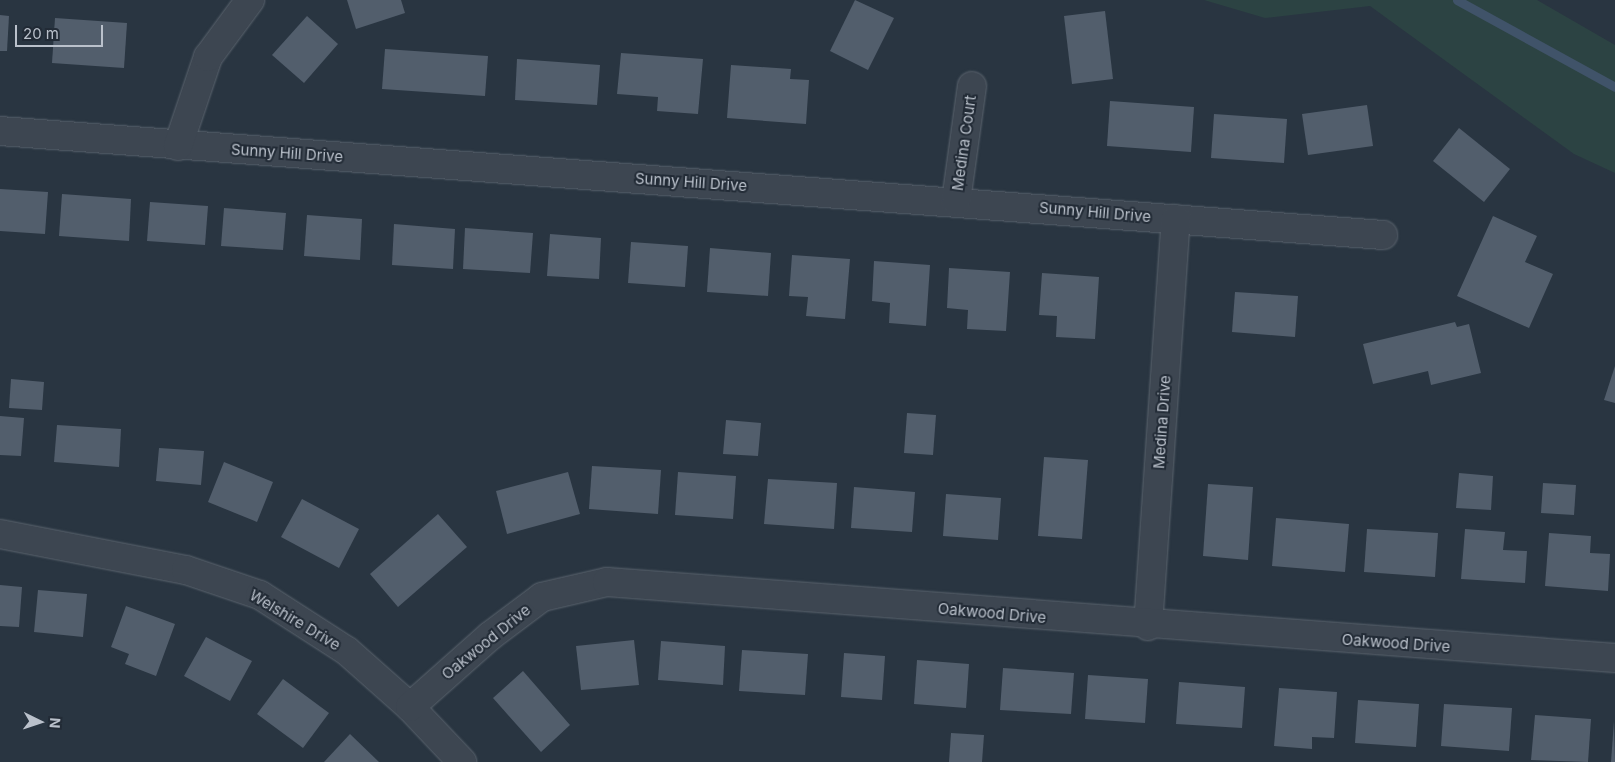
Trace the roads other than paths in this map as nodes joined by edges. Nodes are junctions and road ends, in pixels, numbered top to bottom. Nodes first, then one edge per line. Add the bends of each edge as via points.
1 (250, 0) edge
2 (972, 86) dead end
3 (0, 131) edge
4 (178, 146) junction
5 (956, 201) junction
6 (1176, 219) junction
7 (1383, 235) dead end
8 (0, 534) edge
9 (1148, 626) junction
10 (1615, 658) edge
11 (410, 707) junction
12 (462, 762) edge

1 - 4 street via 208,57
2 - 5 street, Medina Court
3 - 4 street, Sunny Hill Drive
4 - 5 street, Sunny Hill Drive
5 - 6 street, Sunny Hill Drive
6 - 7 street, Sunny Hill Drive
6 - 9 street, Medina Drive
8 - 11 street, Welshire Drive via 186,570 260,595 347,651
9 - 10 street, Oakwood Drive
9 - 11 street, Oakwood Drive via 607,582 542,597 490,636
11 - 12 street, Welshire Drive

